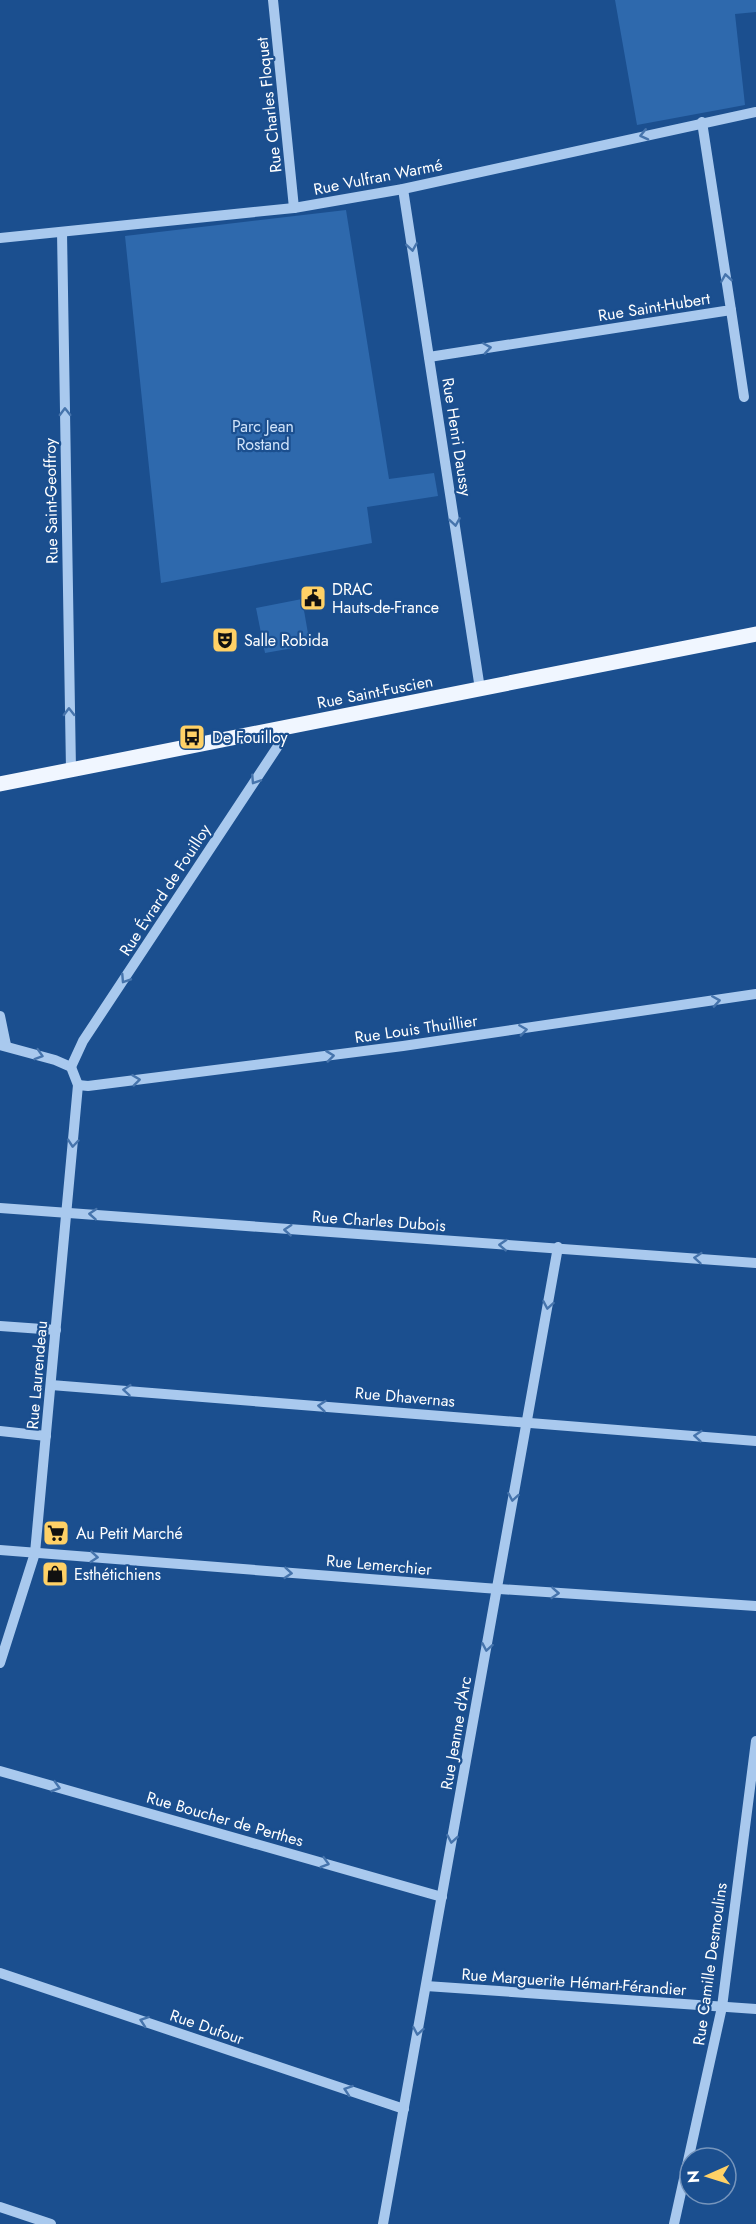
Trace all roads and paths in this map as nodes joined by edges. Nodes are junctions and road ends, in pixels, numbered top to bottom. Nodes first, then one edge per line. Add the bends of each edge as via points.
1 (273, 0) edge
2 (756, 112) edge
3 (702, 122) junction
4 (403, 189) junction
5 (294, 208) junction
6 (62, 232) junction
7 (0, 238) edge
8 (731, 310) junction
9 (429, 357) junction
10 (744, 397) dead end
11 (756, 634) edge
12 (480, 689) junction
13 (280, 729) junction
14 (70, 770) junction
15 (0, 784) edge
16 (756, 994) edge
17 (0, 1016) edge
18 (3, 1045) edge
19 (71, 1067) junction
20 (78, 1084) junction
21 (0, 1208) edge
22 (66, 1212) junction
23 (558, 1247) junction
24 (756, 1263) edge
25 (0, 1326) edge
26 (56, 1330) junction
27 (51, 1385) junction
28 (527, 1422) junction
29 (0, 1431) edge
30 (46, 1436) junction
31 (756, 1441) edge
32 (0, 1550) edge
33 (35, 1553) junction
34 (497, 1589) junction
35 (756, 1606) edge
36 (0, 1663) edge
37 (756, 1741) edge
38 (0, 1771) edge
39 (753, 1785) edge
40 (442, 1897) junction
41 (0, 1972) edge
42 (426, 1986) junction
43 (722, 2007) junction
44 (756, 2009) edge
45 (404, 2109) junction
46 (0, 2207) edge
47 (51, 2224) edge
48 (383, 2224) edge
49 (674, 2224) edge

1 - 5 street, Rue Charles Floquet
2 - 3 street, Rue Vulfran Warmé
3 -> 4 street, Rue Vulfran Warmé
8 -> 3 street, Rue Saint-Hubert
4 - 5 street, Rue Vulfran Warmé
4 -> 9 street, Rue Henri Daussy
5 - 6 street, Rue Vulfran Warmé
6 - 7 street, Rue Vulfran Warmé
14 -> 6 street, Rue Saint-Geoffroy
9 -> 8 street, Rue Saint-Hubert
8 - 10 street
9 -> 12 street, Rue Henri Daussy
11 - 12 main road, Rue Saint-Fuscien
12 - 13 main road, Rue Saint-Fuscien
13 - 14 main road, Rue Saint-Fuscien
13 -> 19 street, Rue Évrard de Fouilloy via 278,746 83,1041
14 - 15 main road, Rue Saint-Fuscien
20 -> 16 street, Rue Louis Thuillier via 88,1086 403,1046
17 - 18 street
18 -> 19 street
19 - 20 street
20 -> 22 street, Rue Laurendeau
21 - 22 street, Rue Charles Dubois
23 -> 22 street, Rue Charles Dubois
22 - 26 street, Rue Laurendeau
24 -> 23 street, Rue Charles Dubois
23 -> 28 street, Rue Jeanne d'Arc
25 - 26 street
26 - 27 street, Rue Laurendeau
28 -> 27 street, Rue Dhavernas
27 - 30 street, Rue Laurendeau
31 -> 28 street, Rue Dhavernas
28 -> 34 street, Rue Jeanne d'Arc
29 - 30 street
30 - 33 street, Rue Laurendeau
32 - 33 street, Rue Lemerchier
33 -> 34 street, Rue Lemerchier
33 - 36 street, Rue Laurendeau
34 -> 35 street, Rue Lemerchier
34 -> 40 street, Rue Jeanne d'Arc
37 - 39 street, Rue Camille Desmoulins
38 -> 40 street, Rue Boucher de Perthes
39 - 43 street, Rue Camille Desmoulins
40 - 42 street, Rue Jeanne d'Arc
45 -> 41 street, Rue Dufour
42 - 43 street, Rue Marguerite Hémart-Férandier
42 -> 45 street, Rue Jeanne d'Arc
43 - 44 street, Rue Marguerite Hémart-Férandier
43 - 49 street, Rue Camille Desmoulins
45 - 48 street, Rue Jeanne d'Arc
46 - 47 street

